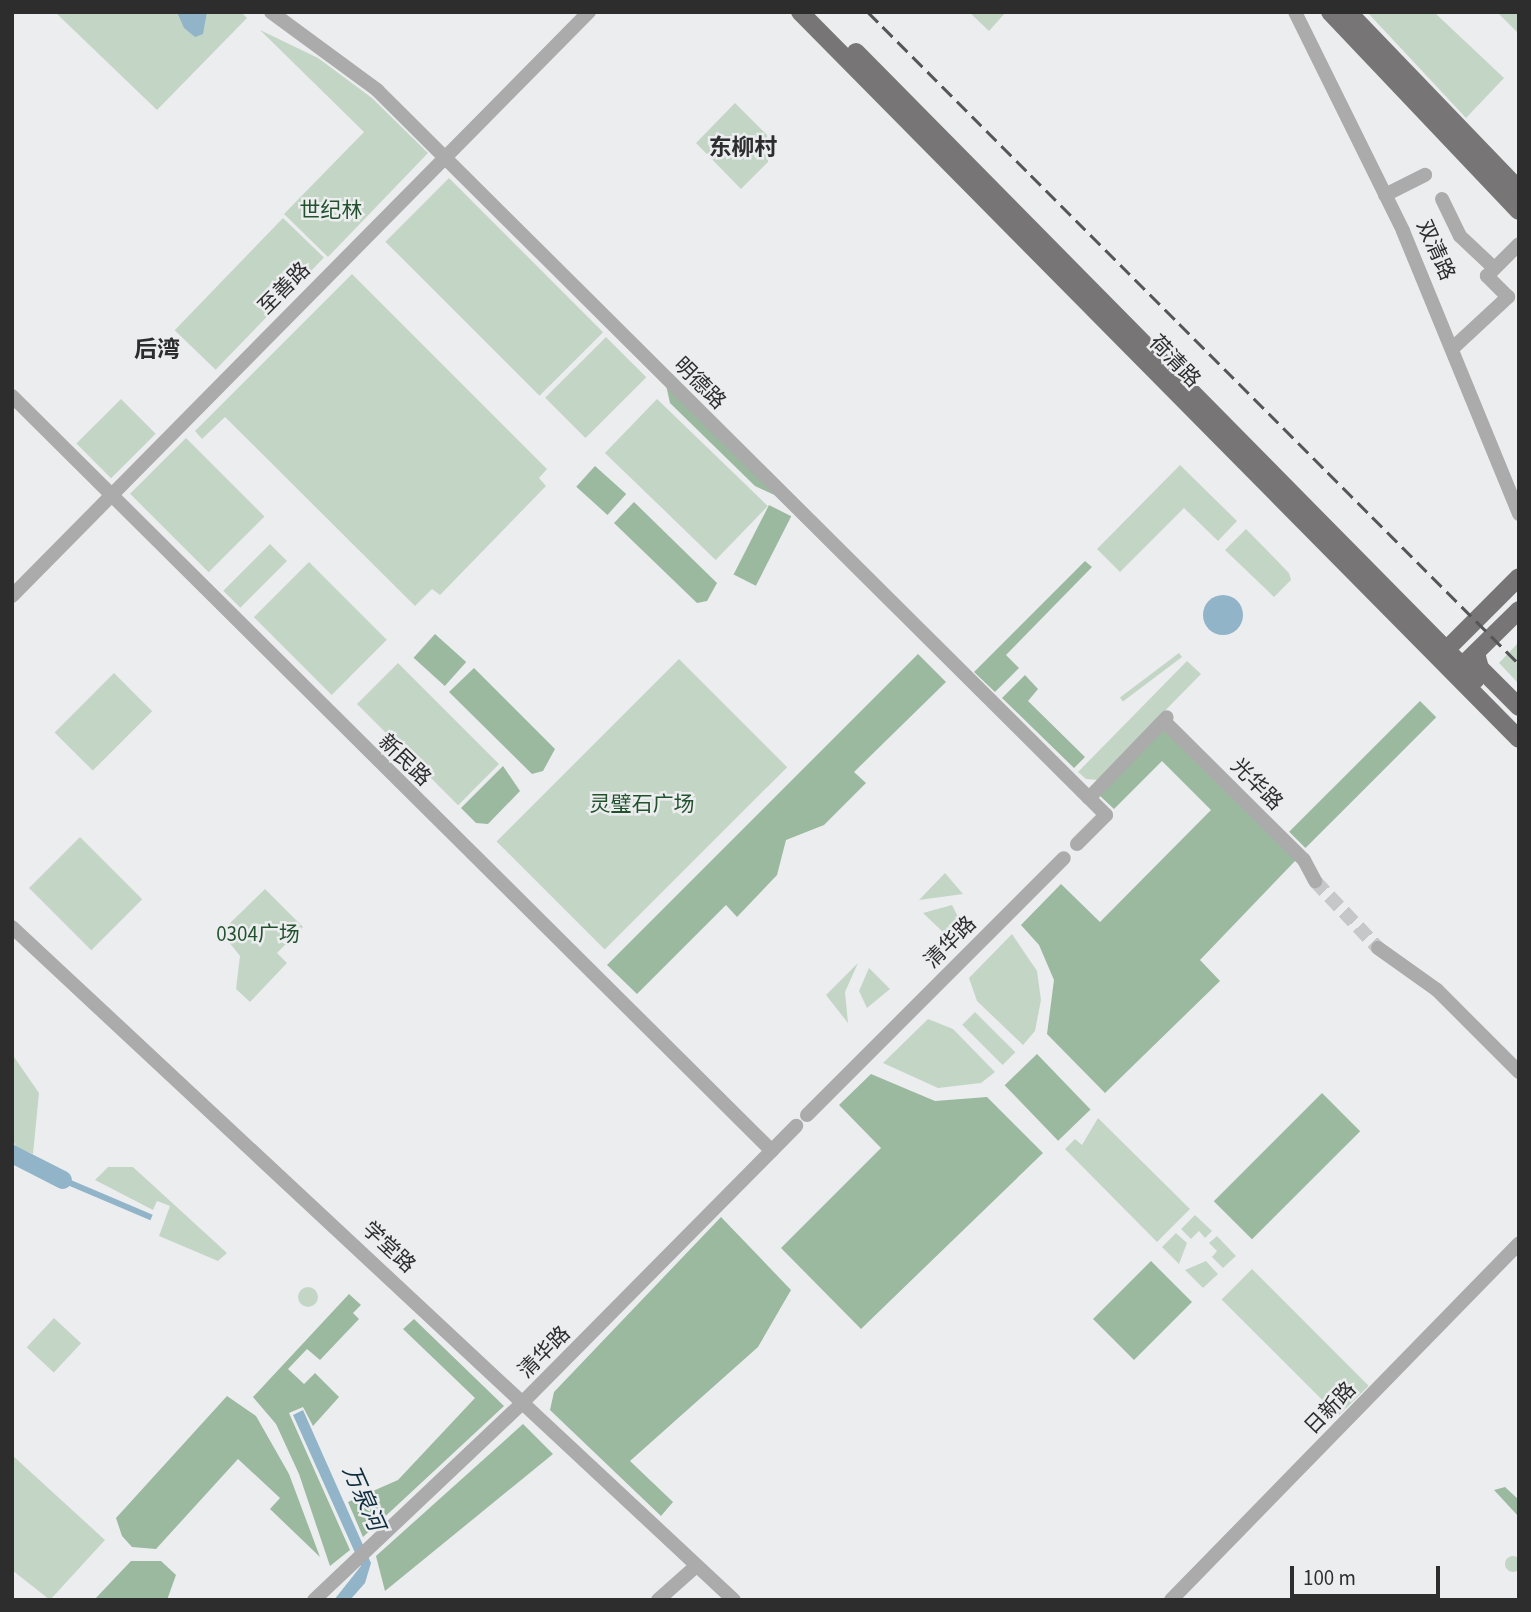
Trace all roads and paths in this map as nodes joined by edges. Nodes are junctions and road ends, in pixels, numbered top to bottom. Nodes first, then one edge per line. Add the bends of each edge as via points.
1 (271, 12) edge
2 (589, 12) edge
3 (800, 12) edge
4 (817, 12) edge
5 (1295, 12) edge
6 (1330, 12) edge
7 (1348, 12) edge
8 (442, 158) junction
9 (1425, 176) dead end
10 (1519, 190) edge
11 (1385, 195) junction
12 (1442, 199) dead end
13 (1519, 211) edge
14 (1519, 244) edge
15 (1494, 268) junction
16 (1454, 347) junction
17 (12, 396) edge
18 (110, 496) junction
19 (1519, 514) edge
20 (1519, 577) edge
21 (12, 596) edge
22 (1519, 610) edge
23 (1479, 650) junction
24 (1451, 661) junction
25 (1519, 707) edge
26 (1519, 722) edge
27 (1519, 739) edge
28 (1089, 798) junction
29 (1077, 844) dead end
30 (1064, 858) dead end
31 (1315, 881) tunnel mouth
32 (12, 927) edge
33 (1378, 948) tunnel mouth
34 (1519, 1072) edge
35 (807, 1115) dead end
36 (796, 1126) dead end
37 (772, 1151) junction
38 (1519, 1244) edge
39 (522, 1403) junction
40 (695, 1567) junction
41 (314, 1600) edge
42 (657, 1600) edge
43 (734, 1600) edge
44 (1171, 1600) edge

1 - 8 street, 明德路 via 377,90
2 - 8 street, 至善路
3 - 24 main road, 荷清路
4 - 24 main road, 荷清路
5 - 11 street, 双清路
6 - 13 main road
7 - 10 main road
8 - 18 street, 至善路
8 - 28 street, 明德路
9 - 11 street
11 - 16 street, 双清路
12 - 15 street via 1460,236
14 - 15 street
15 - 16 street via 1487,276 1507,297
16 - 19 street, 双清路
17 - 18 street, 新民路
18 - 21 street, 至善路
18 - 37 street, 新民路
20 - 24 main road
22 - 23 main road
23 - 24 main road
23 - 25 main road via 1480,668
24 - 26 main road, 荷清路
24 - 27 main road, 荷清路
28 - 29 street via 1107,815
28 - 31 street, 光华路 via 1166,719 1304,860
30 - 35 street, 清华路
32 - 39 street, 学堂路
33 - 34 street via 1437,990
36 - 37 street, 清华路
37 - 39 street, 清华路
38 - 44 street, 日新路
39 - 40 street, 学堂路
39 - 41 street, 清华路
40 - 42 street
40 - 43 street, 学堂路

